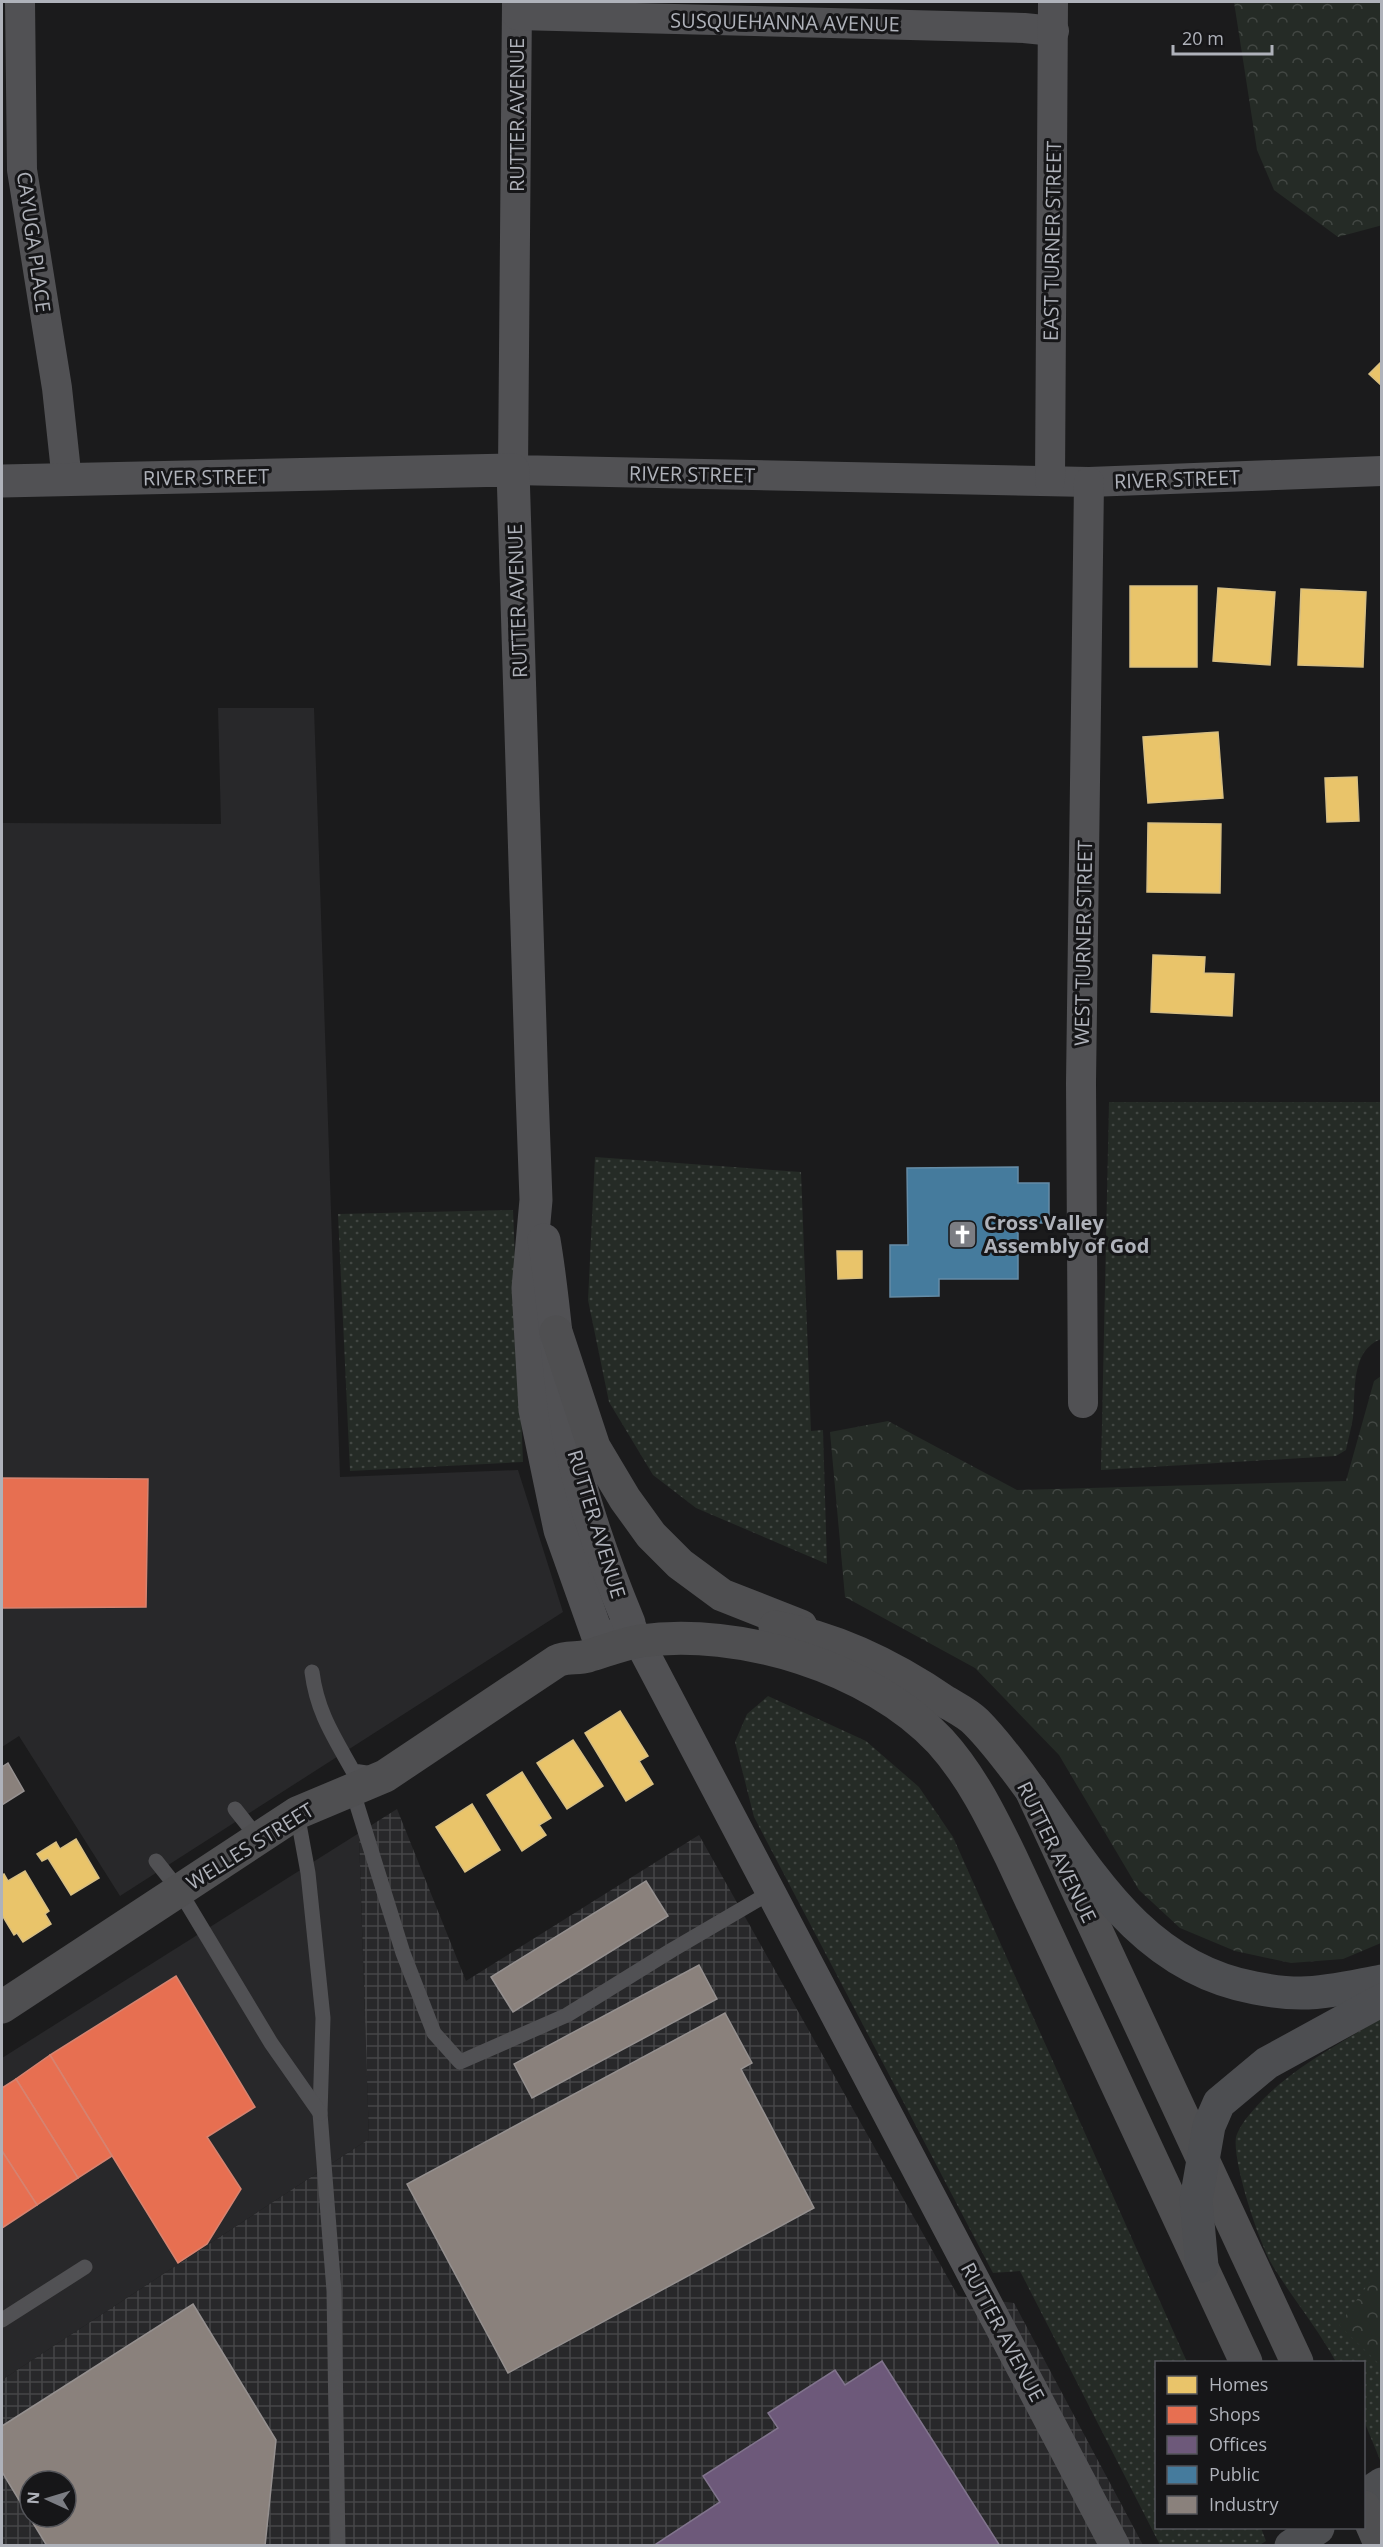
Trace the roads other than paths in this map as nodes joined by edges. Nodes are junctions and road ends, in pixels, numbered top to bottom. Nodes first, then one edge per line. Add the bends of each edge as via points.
1 (20, 2) edge
2 (1053, 2) edge
3 (517, 8) edge
4 (1054, 32) junction
5 (12, 167) edge
6 (513, 470) junction
7 (1382, 471) edge
8 (2, 481) edge
9 (67, 481) junction
10 (1050, 481) junction
11 (1089, 482) junction
12 (536, 1200) junction
13 (556, 1332) junction
14 (1083, 1403) dead end
15 (634, 1632) junction
16 (597, 1634) junction
17 (851, 1650) junction
18 (565, 1657) junction
19 (312, 1672) dead end
20 (385, 1776) junction
21 (352, 1789) junction
22 (1031, 1790) junction
23 (235, 1809) dead end
24 (297, 1813) junction
25 (258, 1838) junction
26 (156, 1861) dead end
27 (179, 1890) junction
28 (771, 1892) junction
29 (1382, 1981) edge
30 (1382, 2000) edge
31 (2, 2007) edge
32 (320, 2114) junction
33 (1201, 2159) junction
34 (1202, 2266) junction
35 (85, 2267) dead end
36 (2, 2320) edge
37 (1246, 2361) edge
38 (1297, 2361) edge
39 (1382, 2484) edge
40 (1365, 2495) edge
41 (1365, 2510) edge
42 (1317, 2529) edge
43 (1320, 2529) edge
44 (1380, 2545) edge
45 (338, 2546) edge
46 (1115, 2546) edge
47 (1291, 2546) edge
48 (1329, 2546) edge

1 - 5 street, CAYUGA PLACE
2 - 4 street, EAST TURNER STREET
3 - 4 street, SUSQUEHANNA AVENUE
3 - 6 street, RUTTER AVENUE
4 - 10 street, EAST TURNER STREET
5 - 9 street, CAYUGA PLACE via 34,257 57,388
6 - 9 street, RIVER STREET
6 - 10 street, RIVER STREET
6 - 12 street, RUTTER AVENUE
7 - 11 street, RIVER STREET
8 - 9 street, RIVER STREET
10 - 11 street, RIVER STREET
11 - 14 street, WEST TURNER STREET via 1081,1083
12 - 13 street, RUTTER AVENUE
12 - 16 street, RUTTER AVENUE via 528,1288 535,1410 560,1530
13 - 15 street, RUTTER AVENUE via 565,1415 581,1484 608,1571
13 - 17 main road via 594,1447 651,1535 680,1564 722,1595 781,1616
15 - 16 main road, WELLES STREET
15 - 17 main road, RUTTER AVENUE via 677,1616 721,1617 780,1628
15 - 18 main road, WELLES STREET via 583,1657
15 - 28 street, RUTTER AVENUE
15 - 34 main road via 720,1639 800,1658 840,1673 882,1696 940,1741 988,1809
16 - 18 main road, WELLES STREET via 578,1643
17 - 22 main road, RUTTER AVENUE via 899,1672 975,1721
18 - 20 main road, WELLES STREET
19 - 20 lane via 324,1721 353,1771
20 - 21 main road, WELLES STREET
21 - 24 main road, WELLES STREET
21 - 28 lane via 403,1953 434,2033 460,2062 567,2015
22 - 29 highway via 1104,1893 1133,1924 1199,1971 1233,1984 1300,1993
22 - 33 main road, RUTTER AVENUE
23 - 25 lane
24 - 25 main road, WELLES STREET
24 - 32 lane via 308,1873 323,2018
25 - 27 main road, WELLES STREET
26 - 27 lane
27 - 31 main road, WELLES STREET
27 - 32 lane via 271,2043
28 - 46 street, RUTTER AVENUE
30 - 33 highway via 1267,2063 1219,2103
32 - 45 lane via 334,2291
33 - 34 highway via 1196,2200
33 - 38 main road, RUTTER AVENUE
34 - 37 main road
35 - 36 lane
39 - 40 highway
41 - 44 main road, bridge
42 - 47 highway
43 - 48 main road

